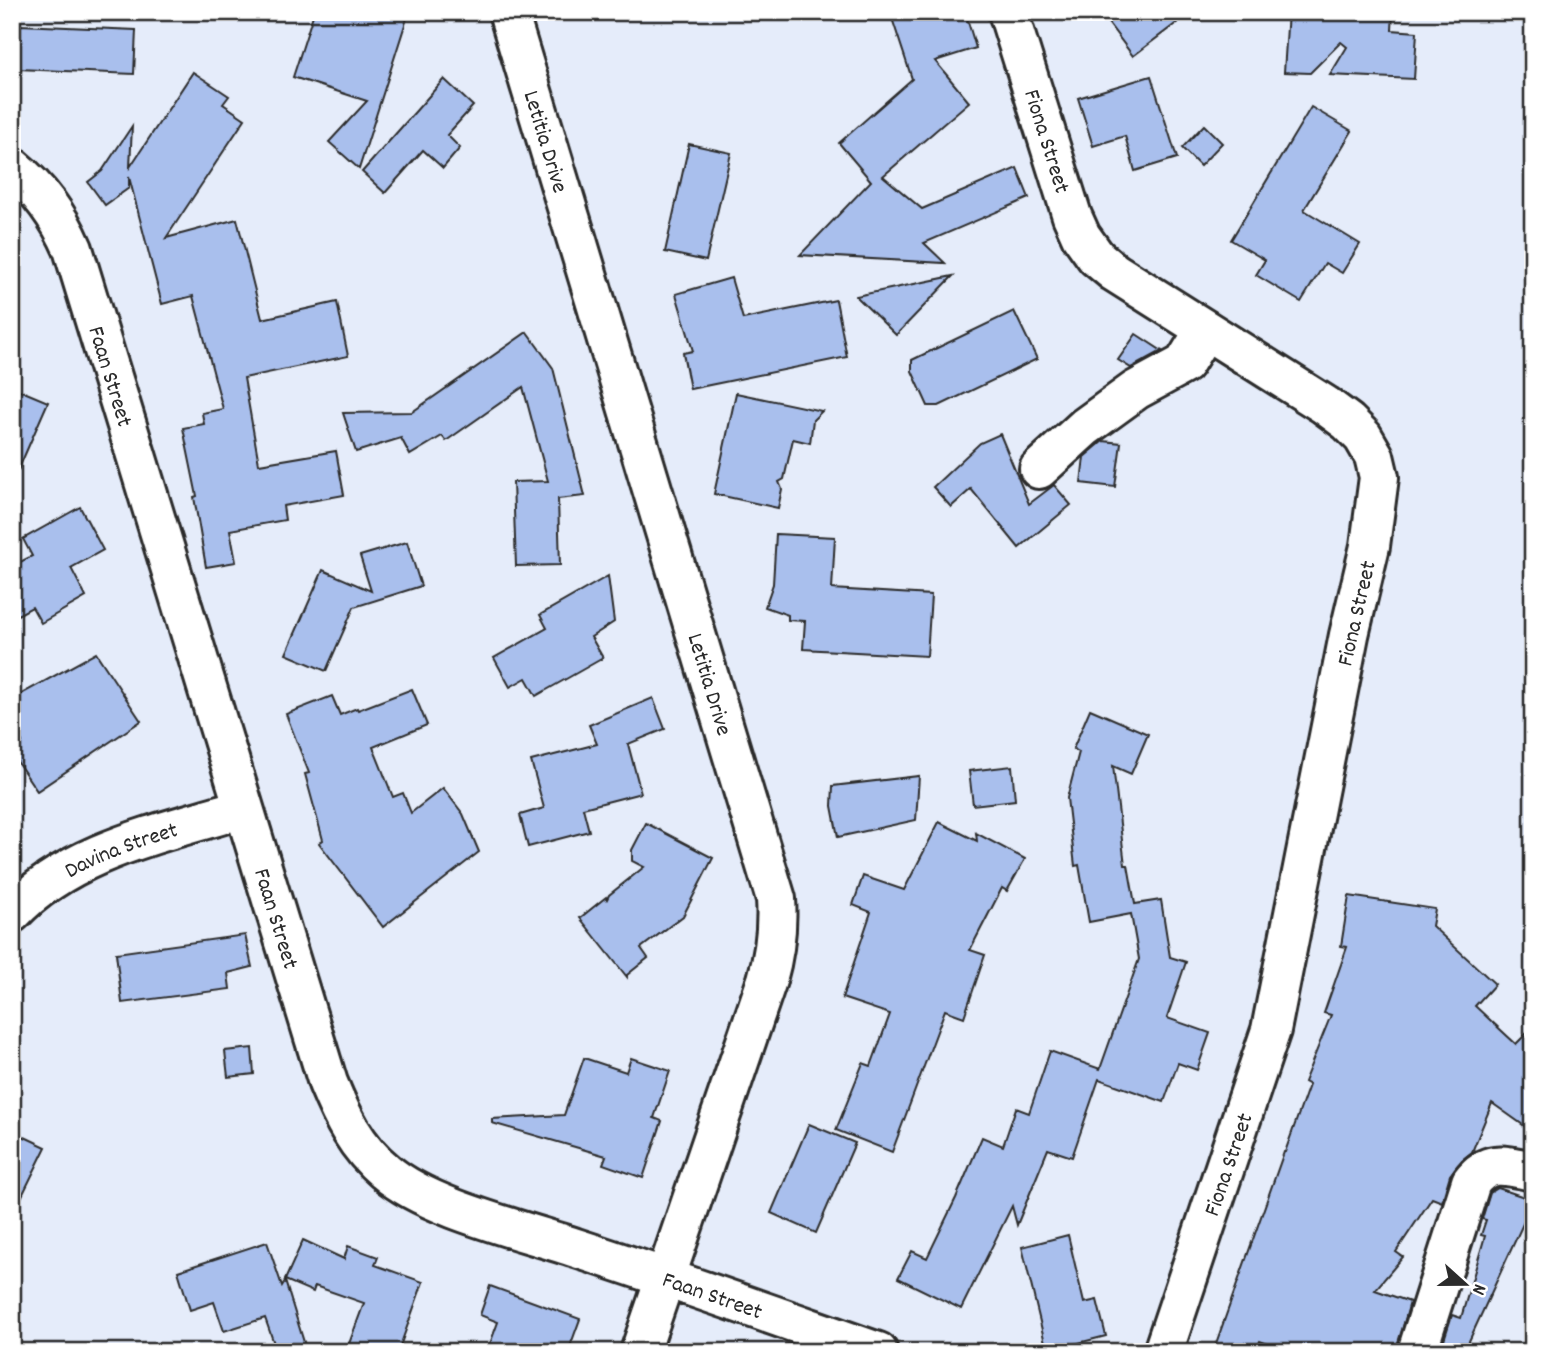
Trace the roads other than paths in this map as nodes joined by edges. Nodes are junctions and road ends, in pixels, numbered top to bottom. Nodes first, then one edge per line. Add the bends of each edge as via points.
1 (508, 12) edge
2 (1008, 12) edge
3 (12, 167) edge
4 (1205, 330) junction
5 (1039, 469) dead end
6 (243, 808) junction
7 (12, 913) edge
8 (1533, 1171) edge
9 (665, 1277) junction
10 (640, 1352) edge
11 (878, 1352) edge
12 (1163, 1352) edge
13 (1418, 1352) edge

1 - 9 street, Letitia Drive via 776,899 776,950
2 - 4 street, Fiona Street via 1081,236 1114,272
3 - 6 street, Faan Street via 43,196 73,249
4 - 5 street via 1184,363 1085,427
4 - 12 street, Fiona Street via 1348,422 1374,456 1378,487 1370,546 1270,1030
6 - 7 street, Davina Street via 94,857 58,876
6 - 9 street, Faan Street via 328,1083 362,1149 386,1173 420,1194
8 - 13 street via 1489,1167 1471,1182
9 - 10 street, Letitia Drive
9 - 11 street, Faan Street

